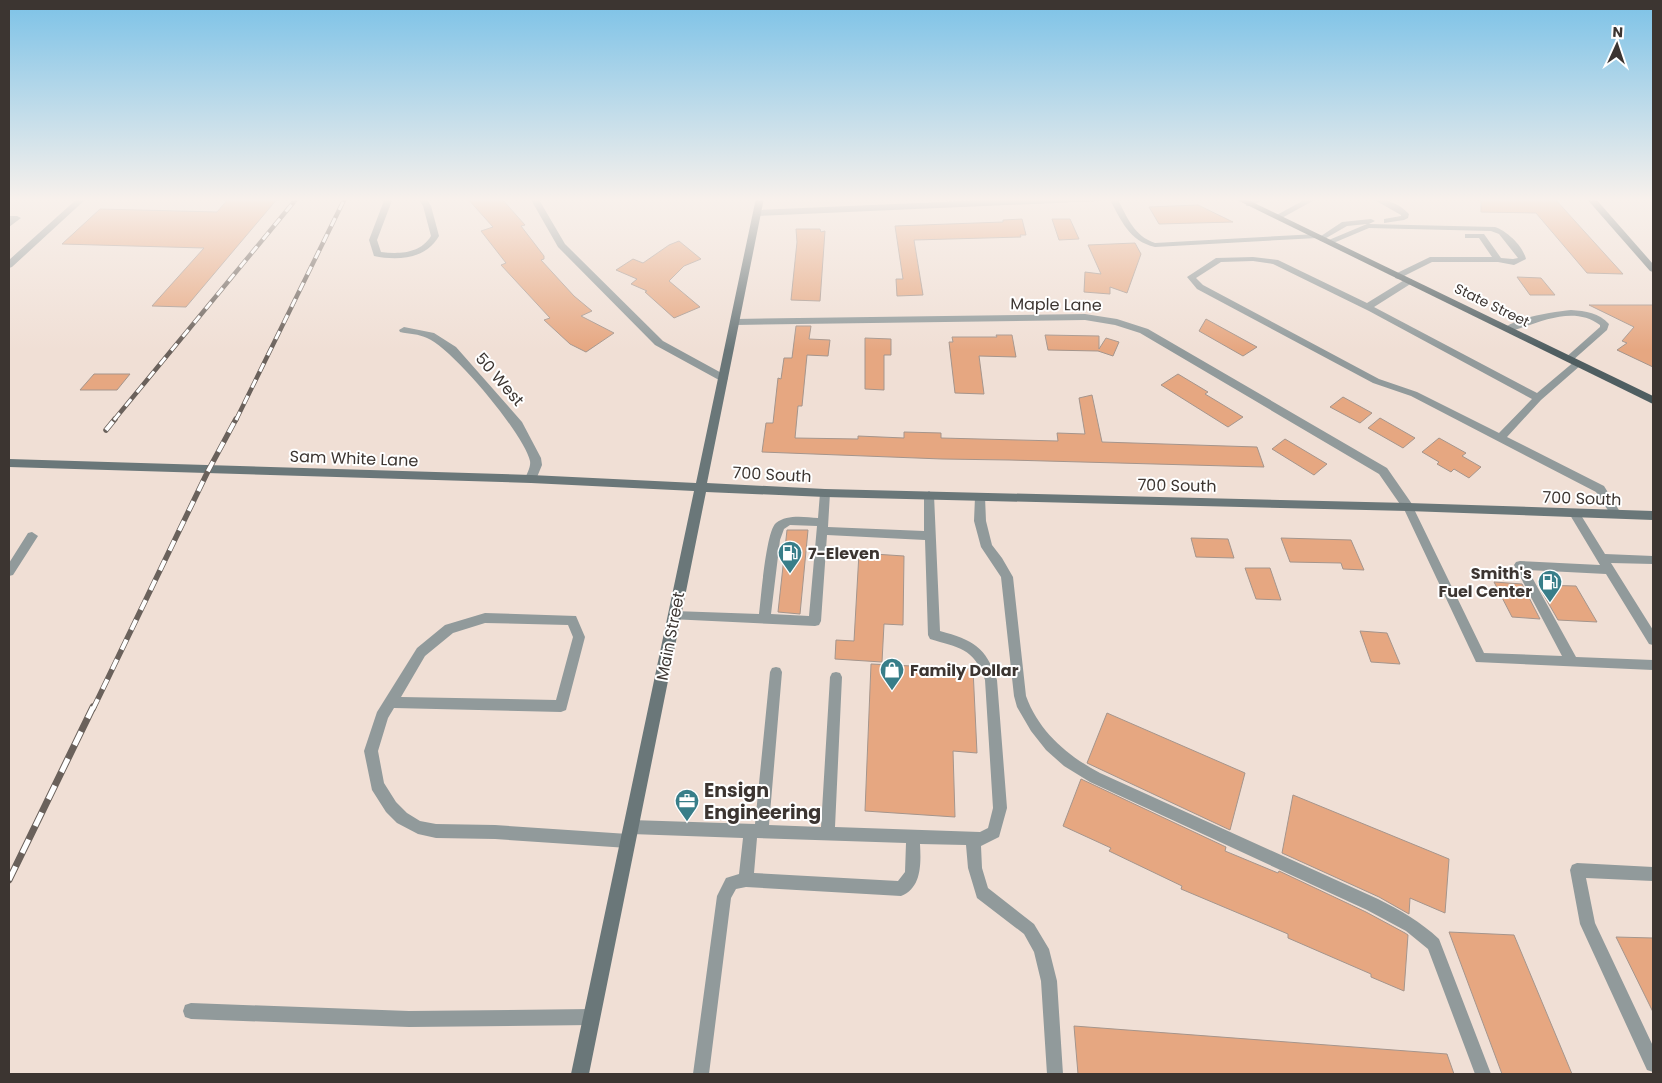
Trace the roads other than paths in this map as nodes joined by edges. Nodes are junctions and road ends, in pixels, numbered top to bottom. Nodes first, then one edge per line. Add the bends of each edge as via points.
1 (27, 249) edge
2 (375, 249) edge
3 (423, 249) edge
4 (565, 249) edge
5 (750, 249) edge
6 (1342, 249) edge
7 (1490, 249) edge
8 (1516, 249) edge
9 (1635, 249) edge
10 (1498, 260) junction
11 (9, 265) edge
12 (1653, 269) edge
13 (1398, 276) junction
14 (1408, 281) junction
15 (1367, 306) junction
16 (735, 322) junction
17 (1508, 329) junction
18 (404, 330) dead end
19 (1574, 361) junction
20 (723, 378) junction
21 (1538, 398) junction
22 (1653, 400) edge
23 (1501, 438) junction
24 (9, 463) edge
25 (531, 479) junction
26 (699, 487) junction
27 (825, 493) junction
28 (929, 495) junction
29 (980, 497) junction
30 (1408, 507) junction
31 (1575, 514) junction
32 (1617, 515) junction
33 (1653, 516) edge
34 (822, 527) junction
35 (32, 536) dead end
36 (930, 536) junction
37 (1602, 558) junction
38 (1653, 560) edge
39 (1609, 570) junction
40 (9, 572) edge
41 (674, 616) junction
42 (764, 619) junction
43 (1653, 640) edge
44 (1572, 662) junction
45 (1653, 665) edge
46 (776, 672) dead end
47 (836, 677) dead end
48 (390, 702) junction
49 (756, 831) junction
50 (629, 834) junction
51 (828, 834) junction
52 (913, 836) junction
53 (973, 838) junction
54 (1653, 874) edge
55 (746, 880) junction
56 (191, 1011) dead end
57 (592, 1017) junction
58 (1653, 1064) edge
59 (580, 1074) edge
60 (701, 1074) edge
61 (1055, 1074) edge
62 (1483, 1074) edge

1 - 11 street
2 - 3 lane via 377,254 389,256
4 - 20 street via 659,343
5 - 16 street, Main Street
6 - 13 main road, State Street
7 - 10 lane
8 - 10 lane via 1522,259 1514,262
9 - 12 street
10 - 13 lane via 1430,258
13 - 14 main road, State Street
14 - 15 lane
14 - 17 main road, State Street
15 - 21 lane
15 - 23 lane via 1275,262 1218,260 1191,276 1200,286 1376,381 1414,394
16 - 20 street, Main Street
16 - 30 street, Maple Lane via 1085,317 1117,322 1144,331 1383,471
17 - 19 main road, State Street
17 - 19 lane via 1546,315 1595,316 1605,324 1604,328
18 - 25 street, 50 West via 430,335 452,349 518,425 536,458
19 - 21 lane
19 - 22 main road, State Street
20 - 26 street, Main Street
21 - 23 lane
23 - 32 lane via 1600,489
24 - 25 street, Sam White Lane
25 - 26 street, Sam White Lane
26 - 27 street, 700 South
26 - 41 street, Main Street
27 - 28 street, 700 South
27 - 34 lane
28 - 29 street, 700 South
28 - 36 lane
29 - 30 street, 700 South
29 - 62 lane via 980,521 987,547 1006,577 1020,696 1024,710 1037,730 1078,768 1350,894 1422,932 1434,944
30 - 31 street, 700 South
30 - 44 lane via 1480,658
31 - 32 street, 700 South
31 - 37 lane
32 - 33 street, 700 South
34 - 36 lane
34 - 42 lane via 789,521 779,526 774,540
34 - 42 lane via 815,621
35 - 40 lane
36 - 53 lane via 934,635 958,641 977,651 991,680 1000,808 994,832 981,839
37 - 38 lane
37 - 39 lane
39 - 43 lane
39 - 44 lane via 1520,565
41 - 42 lane
41 - 50 street, Main Street
44 - 45 lane
46 - 49 lane
47 - 51 lane
48 - 48 lane via 421,652 449,629 485,618 572,620 579,637 561,706
48 - 50 lane via 371,751 377,785 390,807 418,827 436,832
49 - 50 lane
49 - 51 lane
49 - 55 lane
50 - 57 street, Main Street
51 - 52 lane
52 - 53 lane
52 - 55 lane via 913,874 901,889
53 - 61 lane via 974,868 982,893 1029,930 1041,949 1049,981
54 - 58 lane via 1577,870 1588,924
55 - 60 lane via 730,883 724,896
56 - 57 lane via 409,1019
57 - 59 street, Main Street

